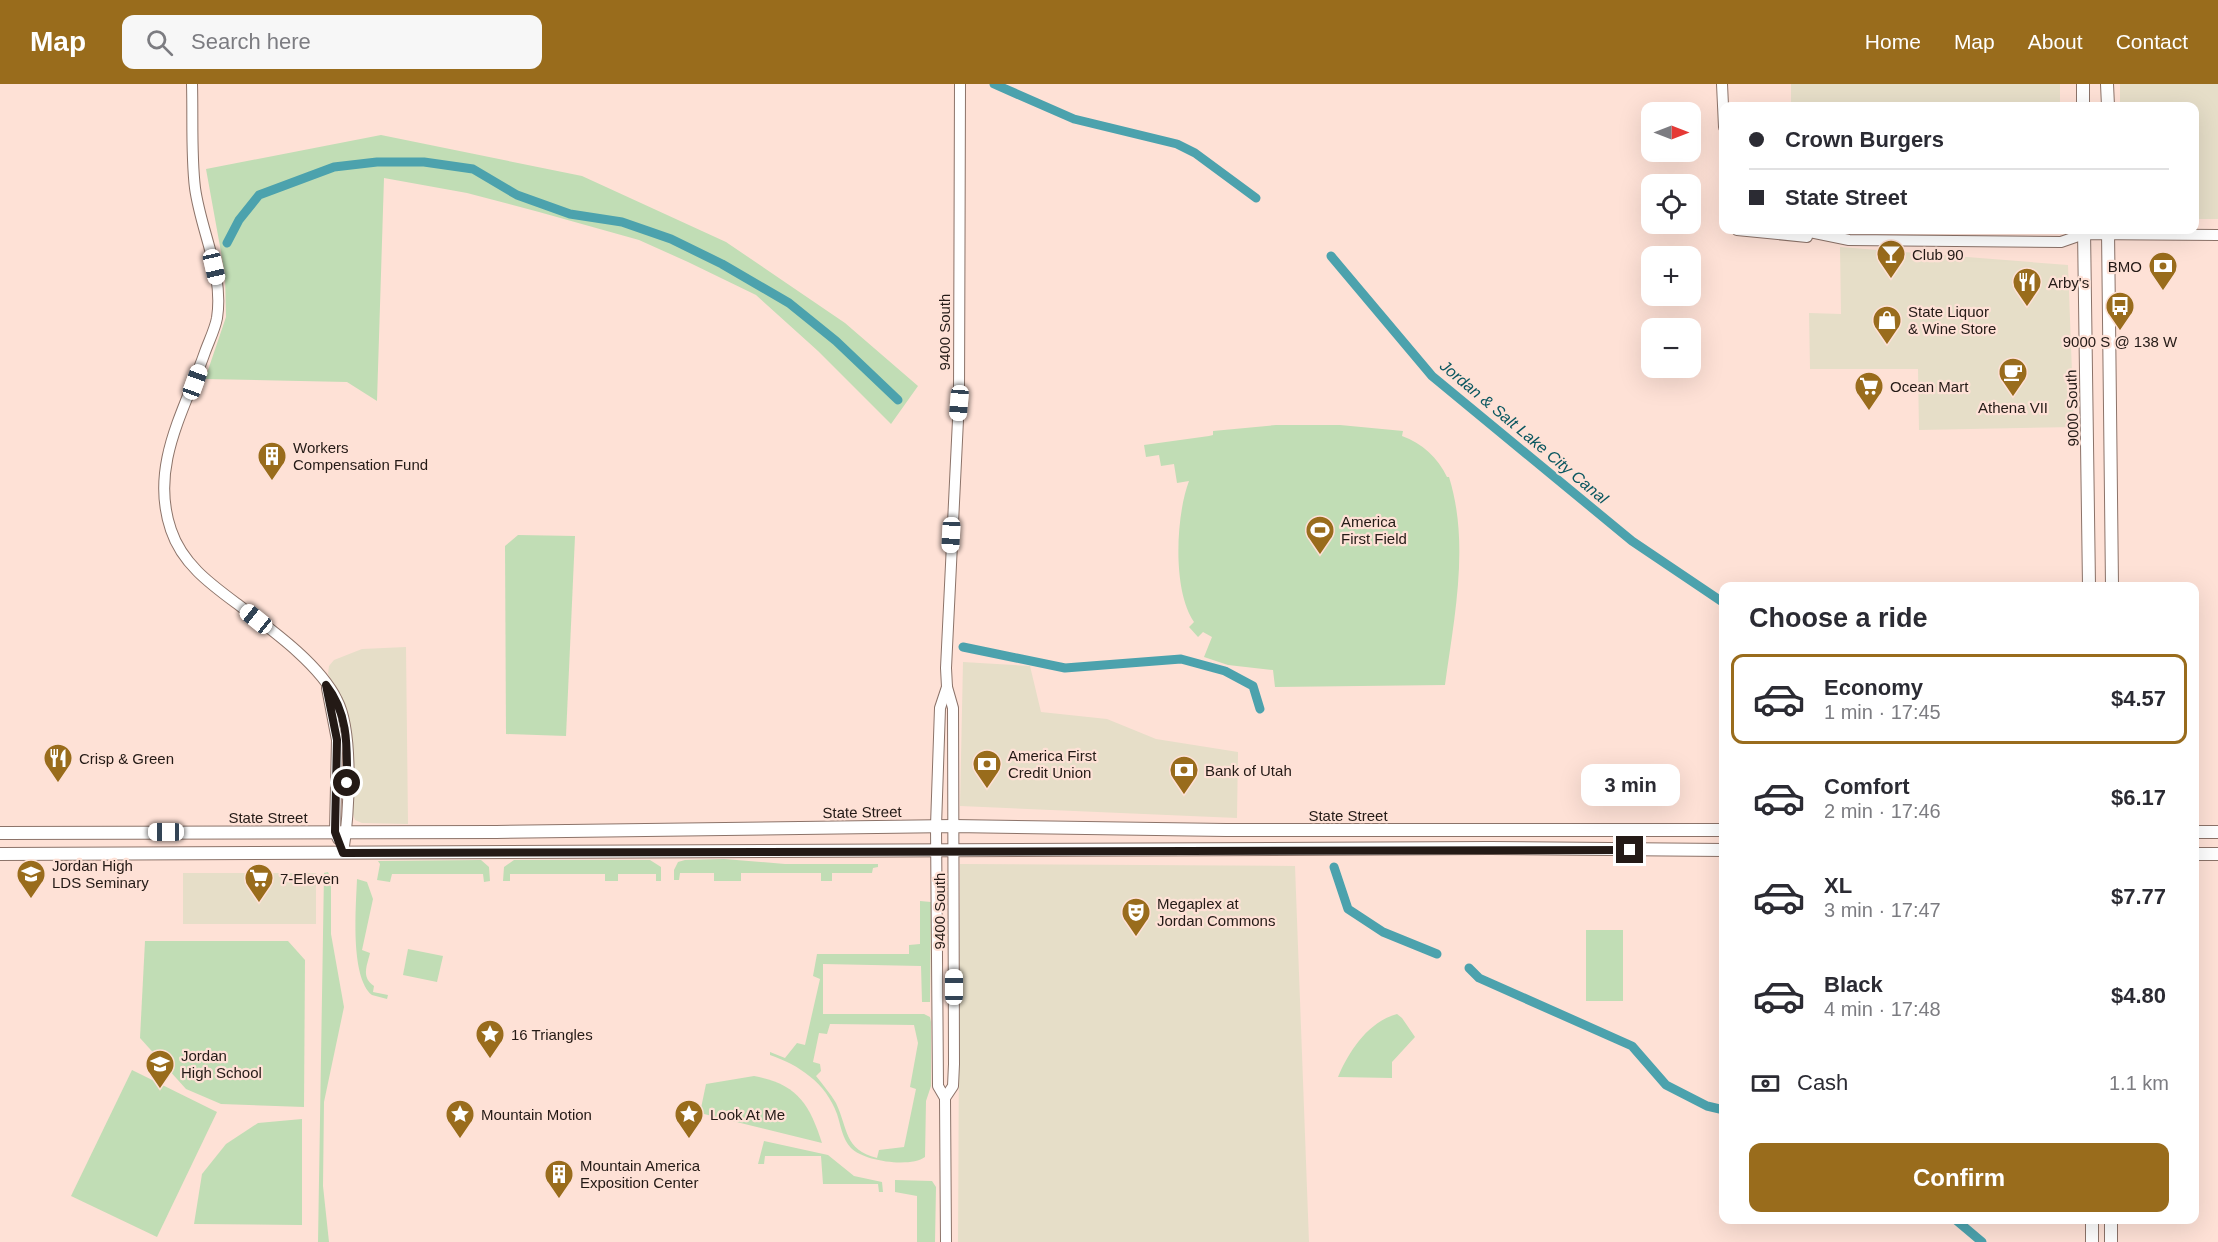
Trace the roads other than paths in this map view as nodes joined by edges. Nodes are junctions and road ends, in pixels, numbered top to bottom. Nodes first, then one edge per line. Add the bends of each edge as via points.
1 (192, 84) edge
2 (960, 84) edge
3 (1722, 84) edge
4 (2083, 84) edge
5 (2108, 84) edge
6 (1723, 102) edge
7 (1724, 102) edge
8 (2084, 102) edge
9 (2108, 102) edge
10 (1771, 234) edge
11 (1820, 234) edge
12 (2076, 234) edge
13 (2080, 234) edge
14 (2108, 234) edge
15 (2181, 234) edge
16 (2218, 235) edge
17 (1849, 240) junction
18 (2089, 582) edge
19 (2112, 582) edge
20 (947, 687) junction
21 (936, 826) junction
22 (953, 826) junction
23 (1719, 830) edge
24 (341, 832) junction
25 (2199, 832) edge
26 (2218, 832) edge
27 (0, 833) edge
28 (1719, 850) edge
29 (936, 852) junction
30 (954, 852) junction
31 (343, 853) junction
32 (0, 854) edge
33 (2199, 854) edge
34 (2218, 854) edge
35 (945, 1098) junction
36 (2092, 1224) edge
37 (2110, 1224) edge
38 (946, 1242) edge
39 (2092, 1242) edge
40 (2111, 1242) edge

1 - 24 street via 195,188 218,287 217,319 171,440 164,467 166,508 171,531 187,562 301,654 337,699 346,728
2 - 20 street, 9400 South via 959,399
3 - 6 street
3 - 7 street
4 - 8 main road
5 - 9 main road
10 - 17 street
11 - 17 street
12 - 17 street via 2065,242
13 - 18 main road, 9000 South
14 - 19 main road
15 - 16 street
20 - 21 street, 9400 South via 940,708
20 - 22 street, 9400 South via 953,708
21 - 22 main road, State Street
21 - 24 main road, State Street
21 - 29 street, 9400 South
22 - 23 main road, State Street
22 - 30 street, 9400 South
24 - 27 main road, State Street
24 - 31 street
25 - 26 main road
28 - 30 main road
29 - 30 main road
29 - 31 main road
29 - 35 street, 9400 South via 938,1086
30 - 35 street, 9400 South via 954,1064 953,1086
31 - 32 main road
33 - 34 main road
35 - 38 street, 9400 South
36 - 39 main road
37 - 40 main road

